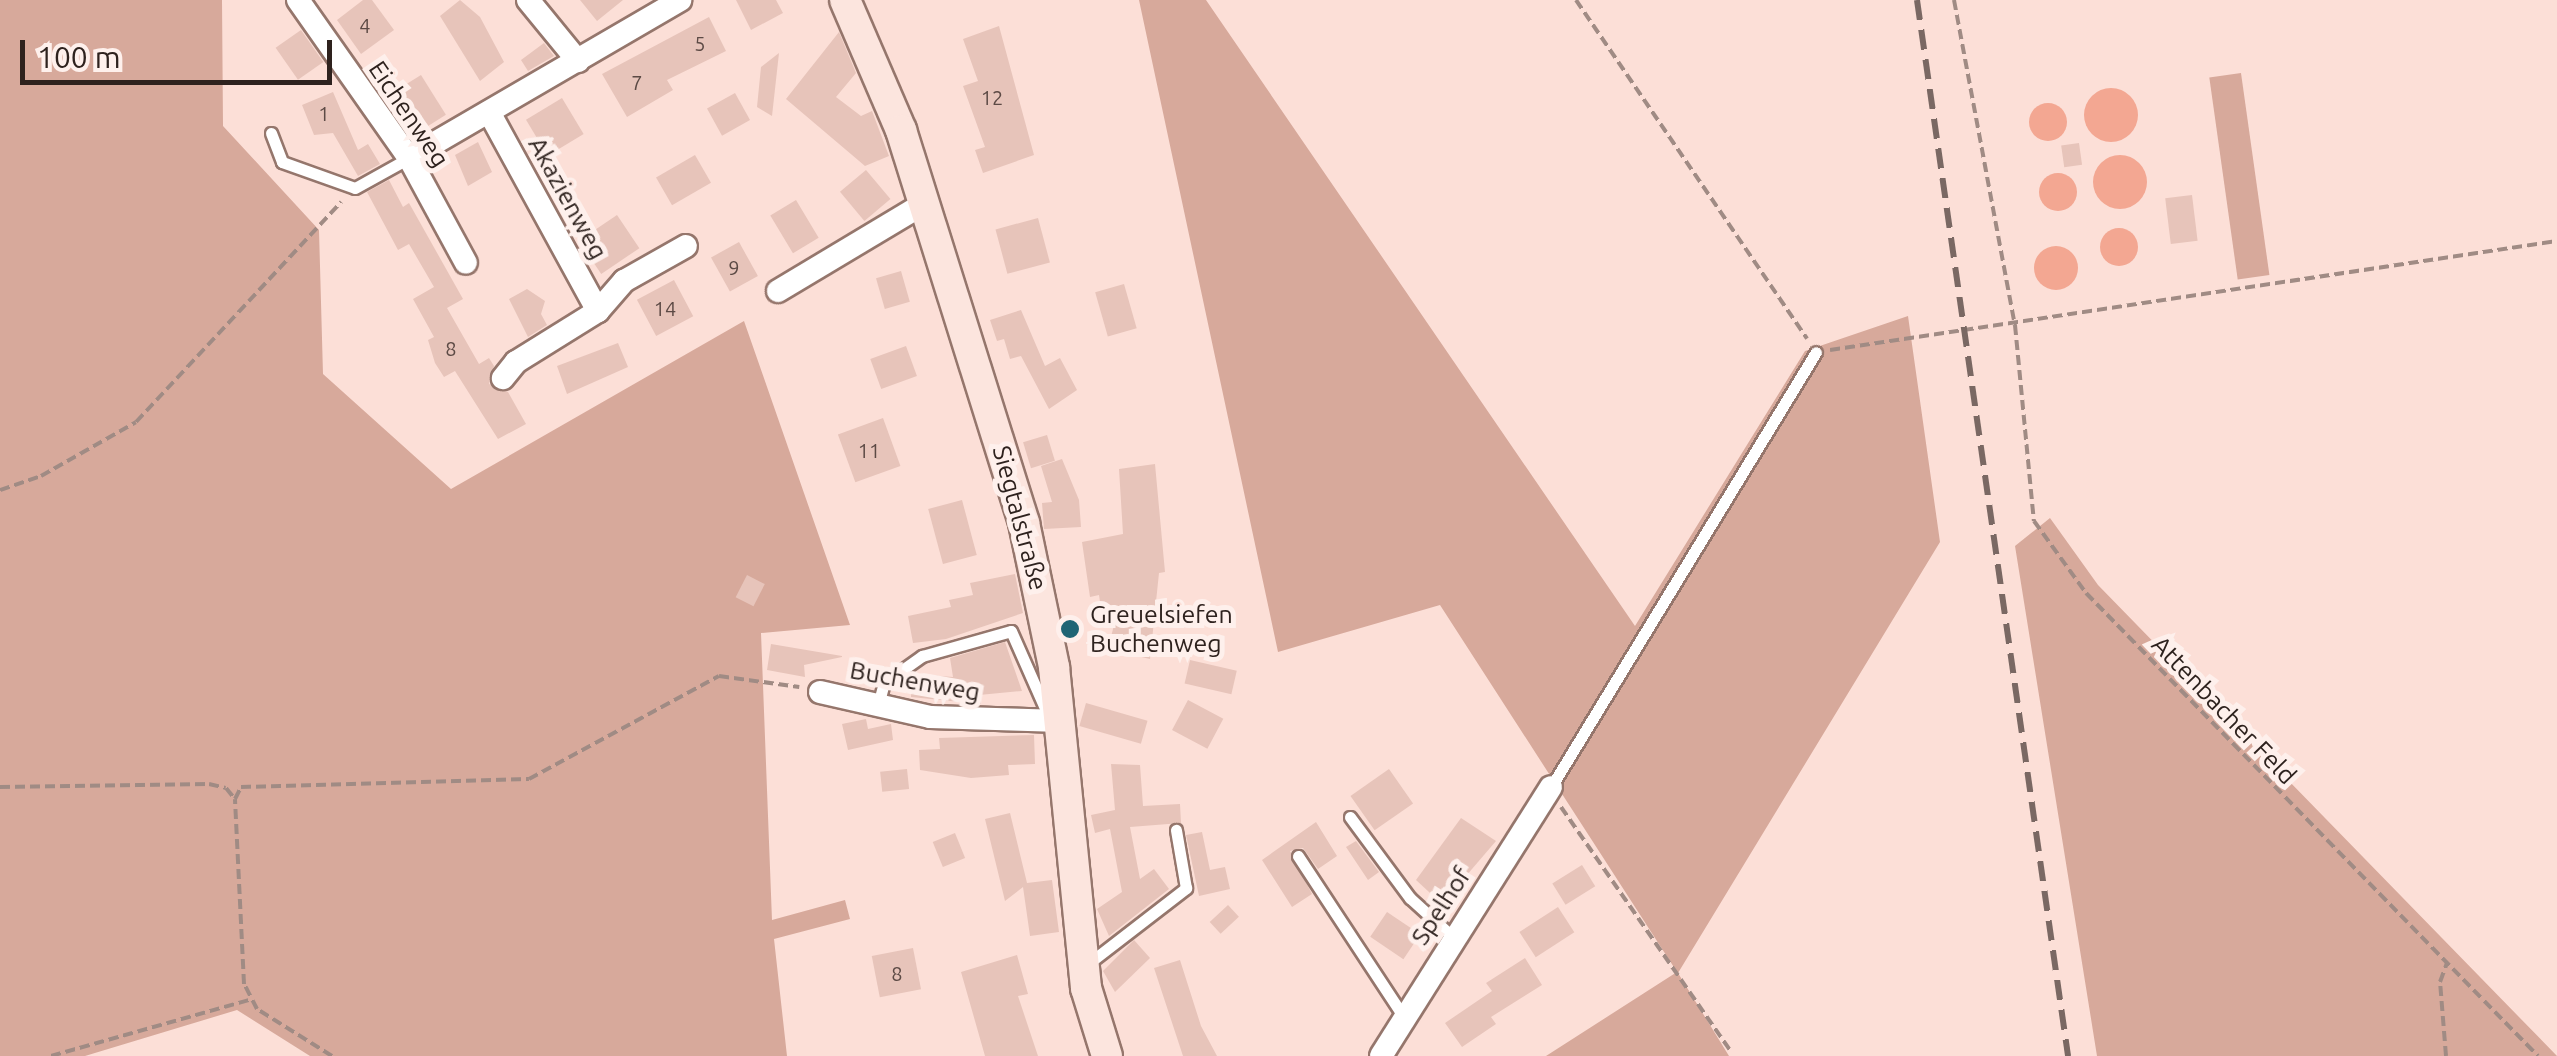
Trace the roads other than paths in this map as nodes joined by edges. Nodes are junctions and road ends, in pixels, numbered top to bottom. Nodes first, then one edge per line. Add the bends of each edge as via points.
1 (298, 0) edge
2 (528, 0) edge
3 (680, 0) edge
4 (845, 0) edge
5 (578, 61) junction
6 (489, 112) junction
7 (270, 132) dead end
8 (409, 158) junction
9 (925, 202) junction
10 (686, 246) dead end
11 (466, 263) dead end
12 (778, 291) dead end
13 (598, 311) junction
14 (1816, 352) road end
15 (503, 378) dead end
16 (820, 692) road end
17 (878, 705) junction
18 (1056, 721) junction
19 (1547, 793) joint
20 (1350, 817) dead end
21 (1176, 830) dead end
22 (1298, 856) dead end
23 (1453, 937) junction
24 (1084, 968) junction
25 (1403, 1016) junction
26 (1107, 1056) edge
27 (1381, 1056) edge

1 - 8 street, Eichenweg
2 - 5 street
3 - 5 street
4 - 9 main road, Siegtalstraße via 878,67
5 - 6 street
6 - 8 street
6 - 13 street, Akazienweg
7 - 8 lane via 282,162 355,188
8 - 11 street, Eichenweg
9 - 12 street
9 - 18 main road, Siegtalstraße via 1024,523
10 - 13 street, Akazienweg via 624,281
13 - 15 street, Akazienweg via 516,362
14 - 19 lane
16 - 17 street, Buchenweg
17 - 18 street, Buchenweg via 967,721
17 - 18 lane via 884,683 922,656 1011,630
18 - 24 main road, Siegtalstraße
19 - 23 street, Spelhof
20 - 23 lane via 1410,898
21 - 24 lane via 1186,888
22 - 25 lane
23 - 25 street, Spelhof
24 - 26 main road, Siegtalstraße
25 - 27 street, Spelhof

